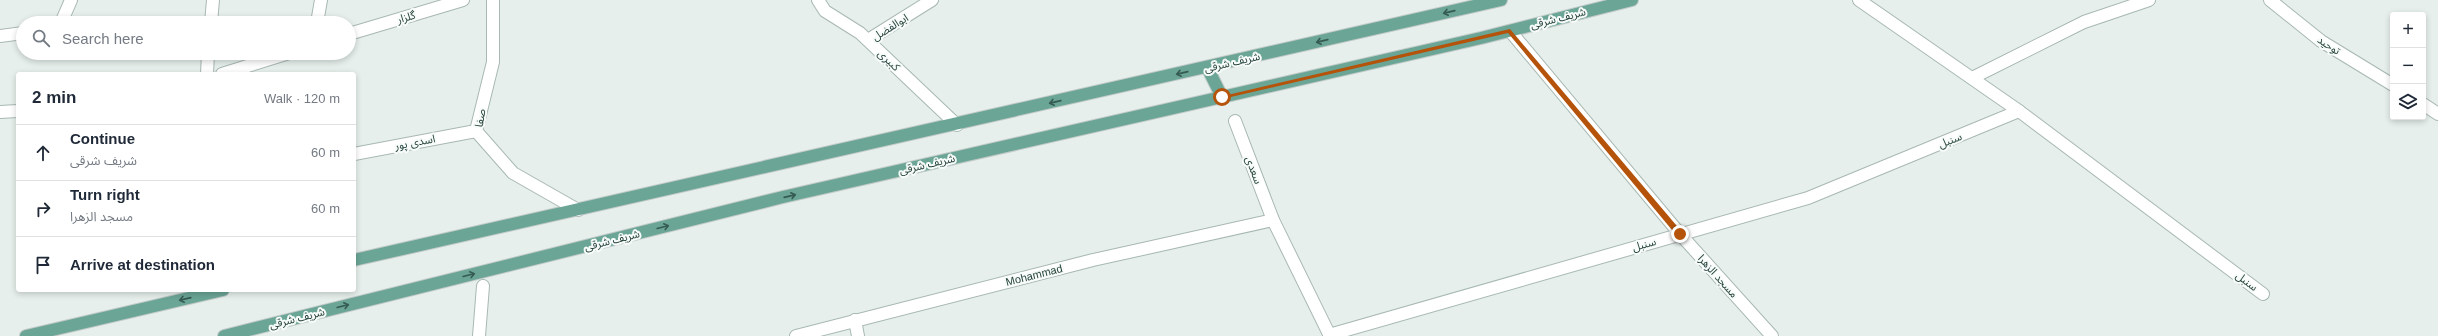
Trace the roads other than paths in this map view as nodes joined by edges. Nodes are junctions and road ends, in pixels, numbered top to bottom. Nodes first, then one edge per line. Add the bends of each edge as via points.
1 (71, 0) edge
2 (213, 0) edge
3 (321, 0) edge
4 (493, 0) edge
5 (818, 0) edge
6 (932, 0) edge
7 (1501, 0) edge
8 (1632, 0) edge
9 (1859, 0) edge
10 (2149, 0) edge
11 (2270, 0) edge
12 (458, 1) edge
13 (1468, 3) edge
14 (65, 16) edge
15 (212, 16) edge
16 (318, 16) edge
17 (1510, 30) junction
18 (356, 32) edge
19 (16, 34) edge
20 (0, 36) edge
21 (868, 40) junction
22 (208, 60) edge
23 (267, 60) edge
24 (1207, 67) junction
25 (207, 72) edge
26 (228, 72) edge
27 (1972, 78) junction
28 (2391, 84) edge
29 (1222, 97) junction
30 (2426, 106) edge
31 (16, 111) edge
32 (2020, 111) junction
33 (0, 112) edge
34 (2438, 114) edge
35 (1235, 121) dead end
36 (957, 125) junction
37 (476, 131) junction
38 (356, 154) edge
39 (578, 210) junction
40 (1273, 220) junction
41 (1680, 234) junction
42 (356, 260) edge
43 (483, 286) dead end
44 (214, 292) edge
45 (2263, 294) dead end
46 (855, 320) junction
47 (1330, 335) edge
48 (26, 336) edge
49 (224, 336) edge
50 (479, 336) edge
51 (796, 336) edge
52 (858, 336) edge
53 (1772, 336) edge

1 - 14 street
2 - 15 street
3 - 16 street
4 - 37 street, صفا via 493,62
5 - 21 street, کبیری via 825,11
6 - 21 street, ابوالفضل
7 - 13 main road, شریف شرقی
8 - 17 main road, شریف شرقی
9 - 27 street, سنبل
10 - 27 street via 2084,22
11 - 28 street, توحید via 2321,41
12 - 18 street, گلزار
13 -> 24 main road, شریف شرقی
17 - 29 main road, شریف شرقی
17 - 41 street, مسجد الزهرا
19 - 20 street
21 - 36 street, کبیری
22 - 25 street
23 - 26 street
24 - 29 main road
24 -> 36 main road, شریف شرقی
27 - 32 street, سنبل
49 -> 29 main road, شریف شرقی via 782,197
30 - 34 street
31 - 33 street
32 - 41 street, سنبل via 1808,198
32 - 45 street, سنبل
35 - 40 street, سعدی
36 - 39 main road, شریف شرقی
37 - 38 street, اسدی پور
37 - 39 street, صفا via 513,173
39 - 42 main road, شریف شرقی
40 - 46 street, Mohammad via 1190,236
40 - 47 street, سعدی
41 - 47 street, سنبل
41 - 53 street, مسجد الزهرا
43 - 50 street
44 -> 48 main road
46 - 51 street, Mohammad
46 - 52 street

